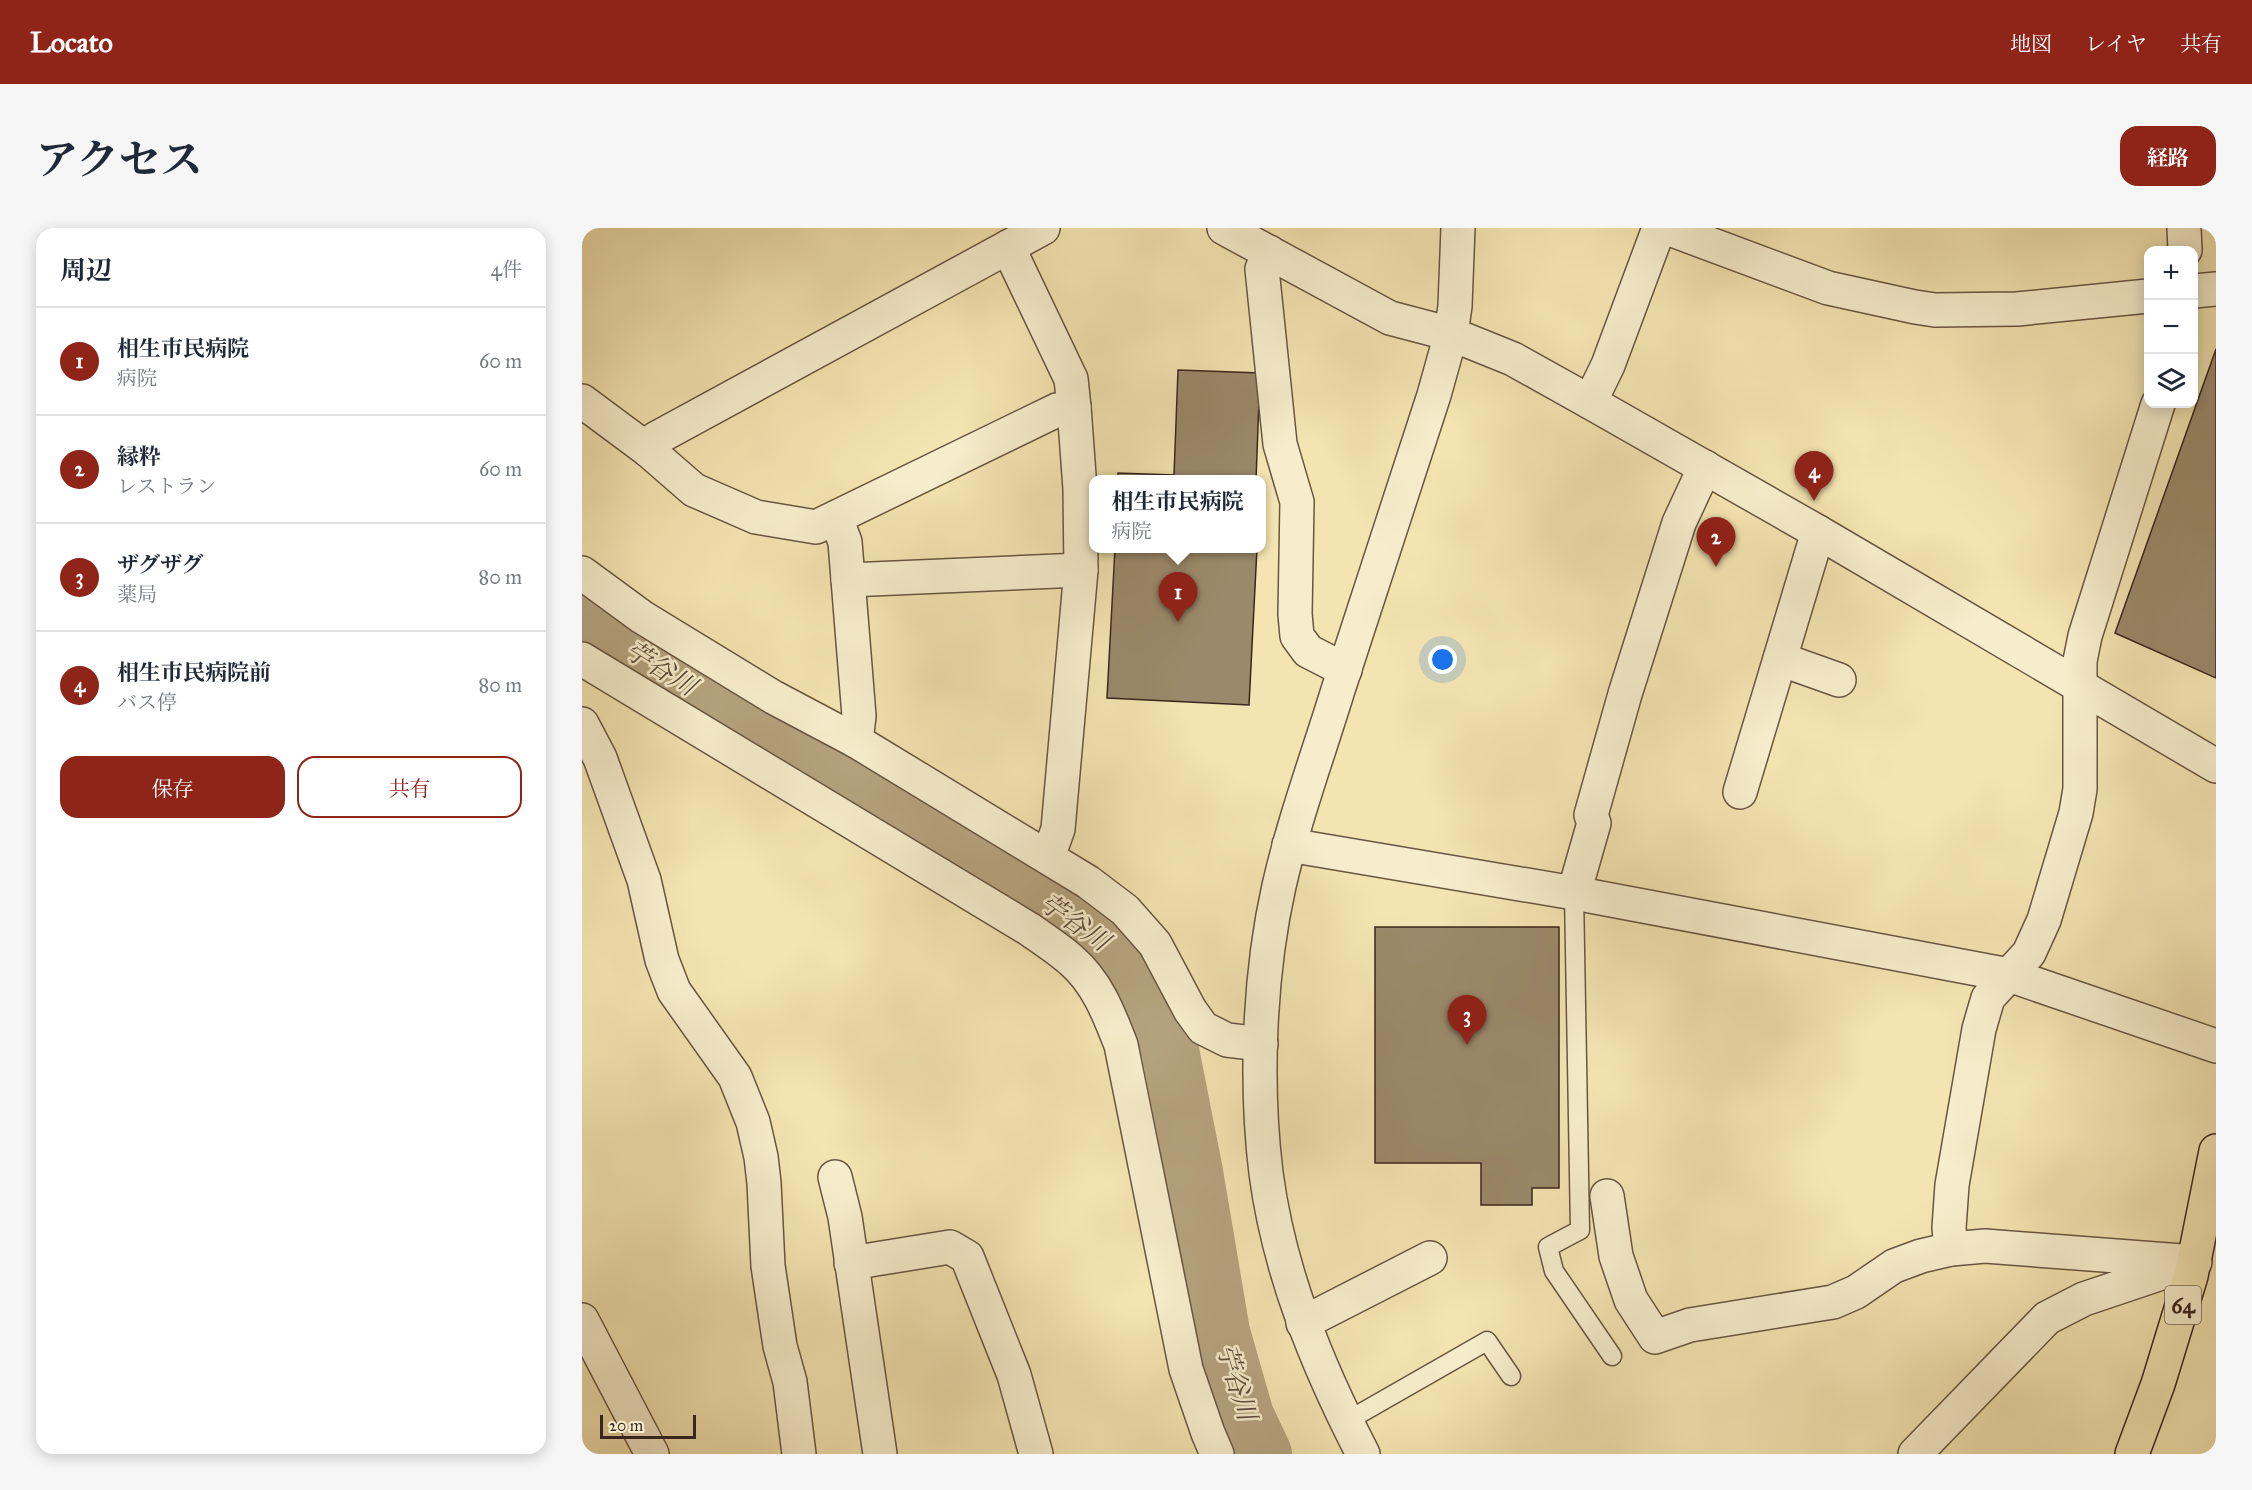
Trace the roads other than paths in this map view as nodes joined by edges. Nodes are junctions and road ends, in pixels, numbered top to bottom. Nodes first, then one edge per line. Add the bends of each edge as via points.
1 (1043, 228) edge
2 (1224, 228) edge
3 (1458, 228) edge
4 (1659, 228) edge
5 (1667, 228) edge
6 (2184, 228) edge
7 (2185, 246) edge
8 (1008, 247) junction
9 (1269, 252) junction
10 (2216, 289) edge
11 (2198, 291) edge
12 (2144, 296) edge
13 (1450, 334) junction
14 (582, 401) edge
15 (1590, 402) junction
16 (1074, 407) junction
17 (2157, 408) edge
18 (648, 450) junction
19 (1705, 467) junction
20 (836, 518) junction
21 (1818, 532) junction
22 (1081, 570) junction
23 (582, 573) edge
24 (848, 580) junction
25 (582, 658) edge
26 (1780, 659) junction
27 (1345, 669) junction
28 (1839, 680) dead end
29 (2081, 686) junction
30 (582, 724) edge
31 (856, 741) junction
32 (2216, 766) edge
33 (1740, 792) dead end
34 (1289, 845) junction
35 (1048, 857) junction
36 (1574, 893) junction
37 (2009, 975) junction
38 (1261, 1044) junction
39 (2216, 1046) edge
40 (2216, 1151) edge
41 (835, 1178) dead end
42 (1607, 1196) dead end
43 (1951, 1249) junction
44 (1430, 1258) dead end
45 (2205, 1260) edge
46 (851, 1263) junction
47 (582, 1320) edge
48 (1303, 1323) junction
49 (1612, 1356) dead end
50 (1511, 1376) dead end
51 (1347, 1421) junction
52 (651, 1454) edge
53 (799, 1454) edge
54 (880, 1454) edge
55 (1036, 1454) edge
56 (1217, 1454) edge
57 (1362, 1454) edge
58 (1915, 1454) edge
59 (2132, 1454) edge

1 - 8 street
2 - 9 street
3 - 13 street
4 - 15 street via 1608,365
5 - 12 street via 1828,288 1935,310 2017,309
6 - 7 street
8 - 16 street via 1071,379
8 - 18 street via 655,439
9 - 13 street via 1390,318
9 - 27 street via 1262,269 1280,444 1297,502 1297,636 1308,651
10 - 11 street
13 - 15 street via 1513,360
13 - 27 street
14 - 18 street
15 - 19 street
16 - 20 street via 1057,410
16 - 22 street
17 - 29 street via 2085,636
18 - 20 street via 694,490 756,517 816,527
19 - 21 street
19 - 36 street via 1679,523 1625,694
20 - 24 street via 844,542
21 - 26 street
21 - 29 street
22 - 24 street
22 - 35 street via 1058,829
23 - 31 street via 642,617 742,679
24 - 31 street via 859,716
25 - 56 street via 1029,929 1072,960 1092,982 1109,1012 1120,1045 1186,1370
26 - 28 street
26 - 33 street
27 - 34 street
29 - 32 street
29 - 37 street via 2080,789 2076,813 2044,920 2029,953
30 - 53 street via 600,758 637,859 662,960 674,991 735,1077 753,1122 764,1183 768,1266
31 - 35 street
34 - 36 street
34 - 38 street via 1271,927
35 - 38 street via 1125,910 1155,944 1203,1028 1227,1040
36 - 37 street
36 - 49 lane via 1580,1230 1548,1247 1554,1271
37 - 39 street
37 - 43 street via 1988,998 1979,1029 1952,1185
38 - 48 street via 1266,1173 1288,1276
40 - 45 main road, 64
41 - 46 street
42 - 43 street via 1616,1256 1631,1300 1655,1337 1690,1325 1833,1302 1856,1292 1894,1266
43 - 45 street via 1985,1246
44 - 48 street
45 - 58 street via 2084,1299 2047,1318
45 - 59 main road, 64
46 - 54 street
46 - 55 street via 950,1247 967,1257 1014,1375
47 - 52 street
48 - 51 street
50 - 51 lane via 1487,1341
51 - 57 street

